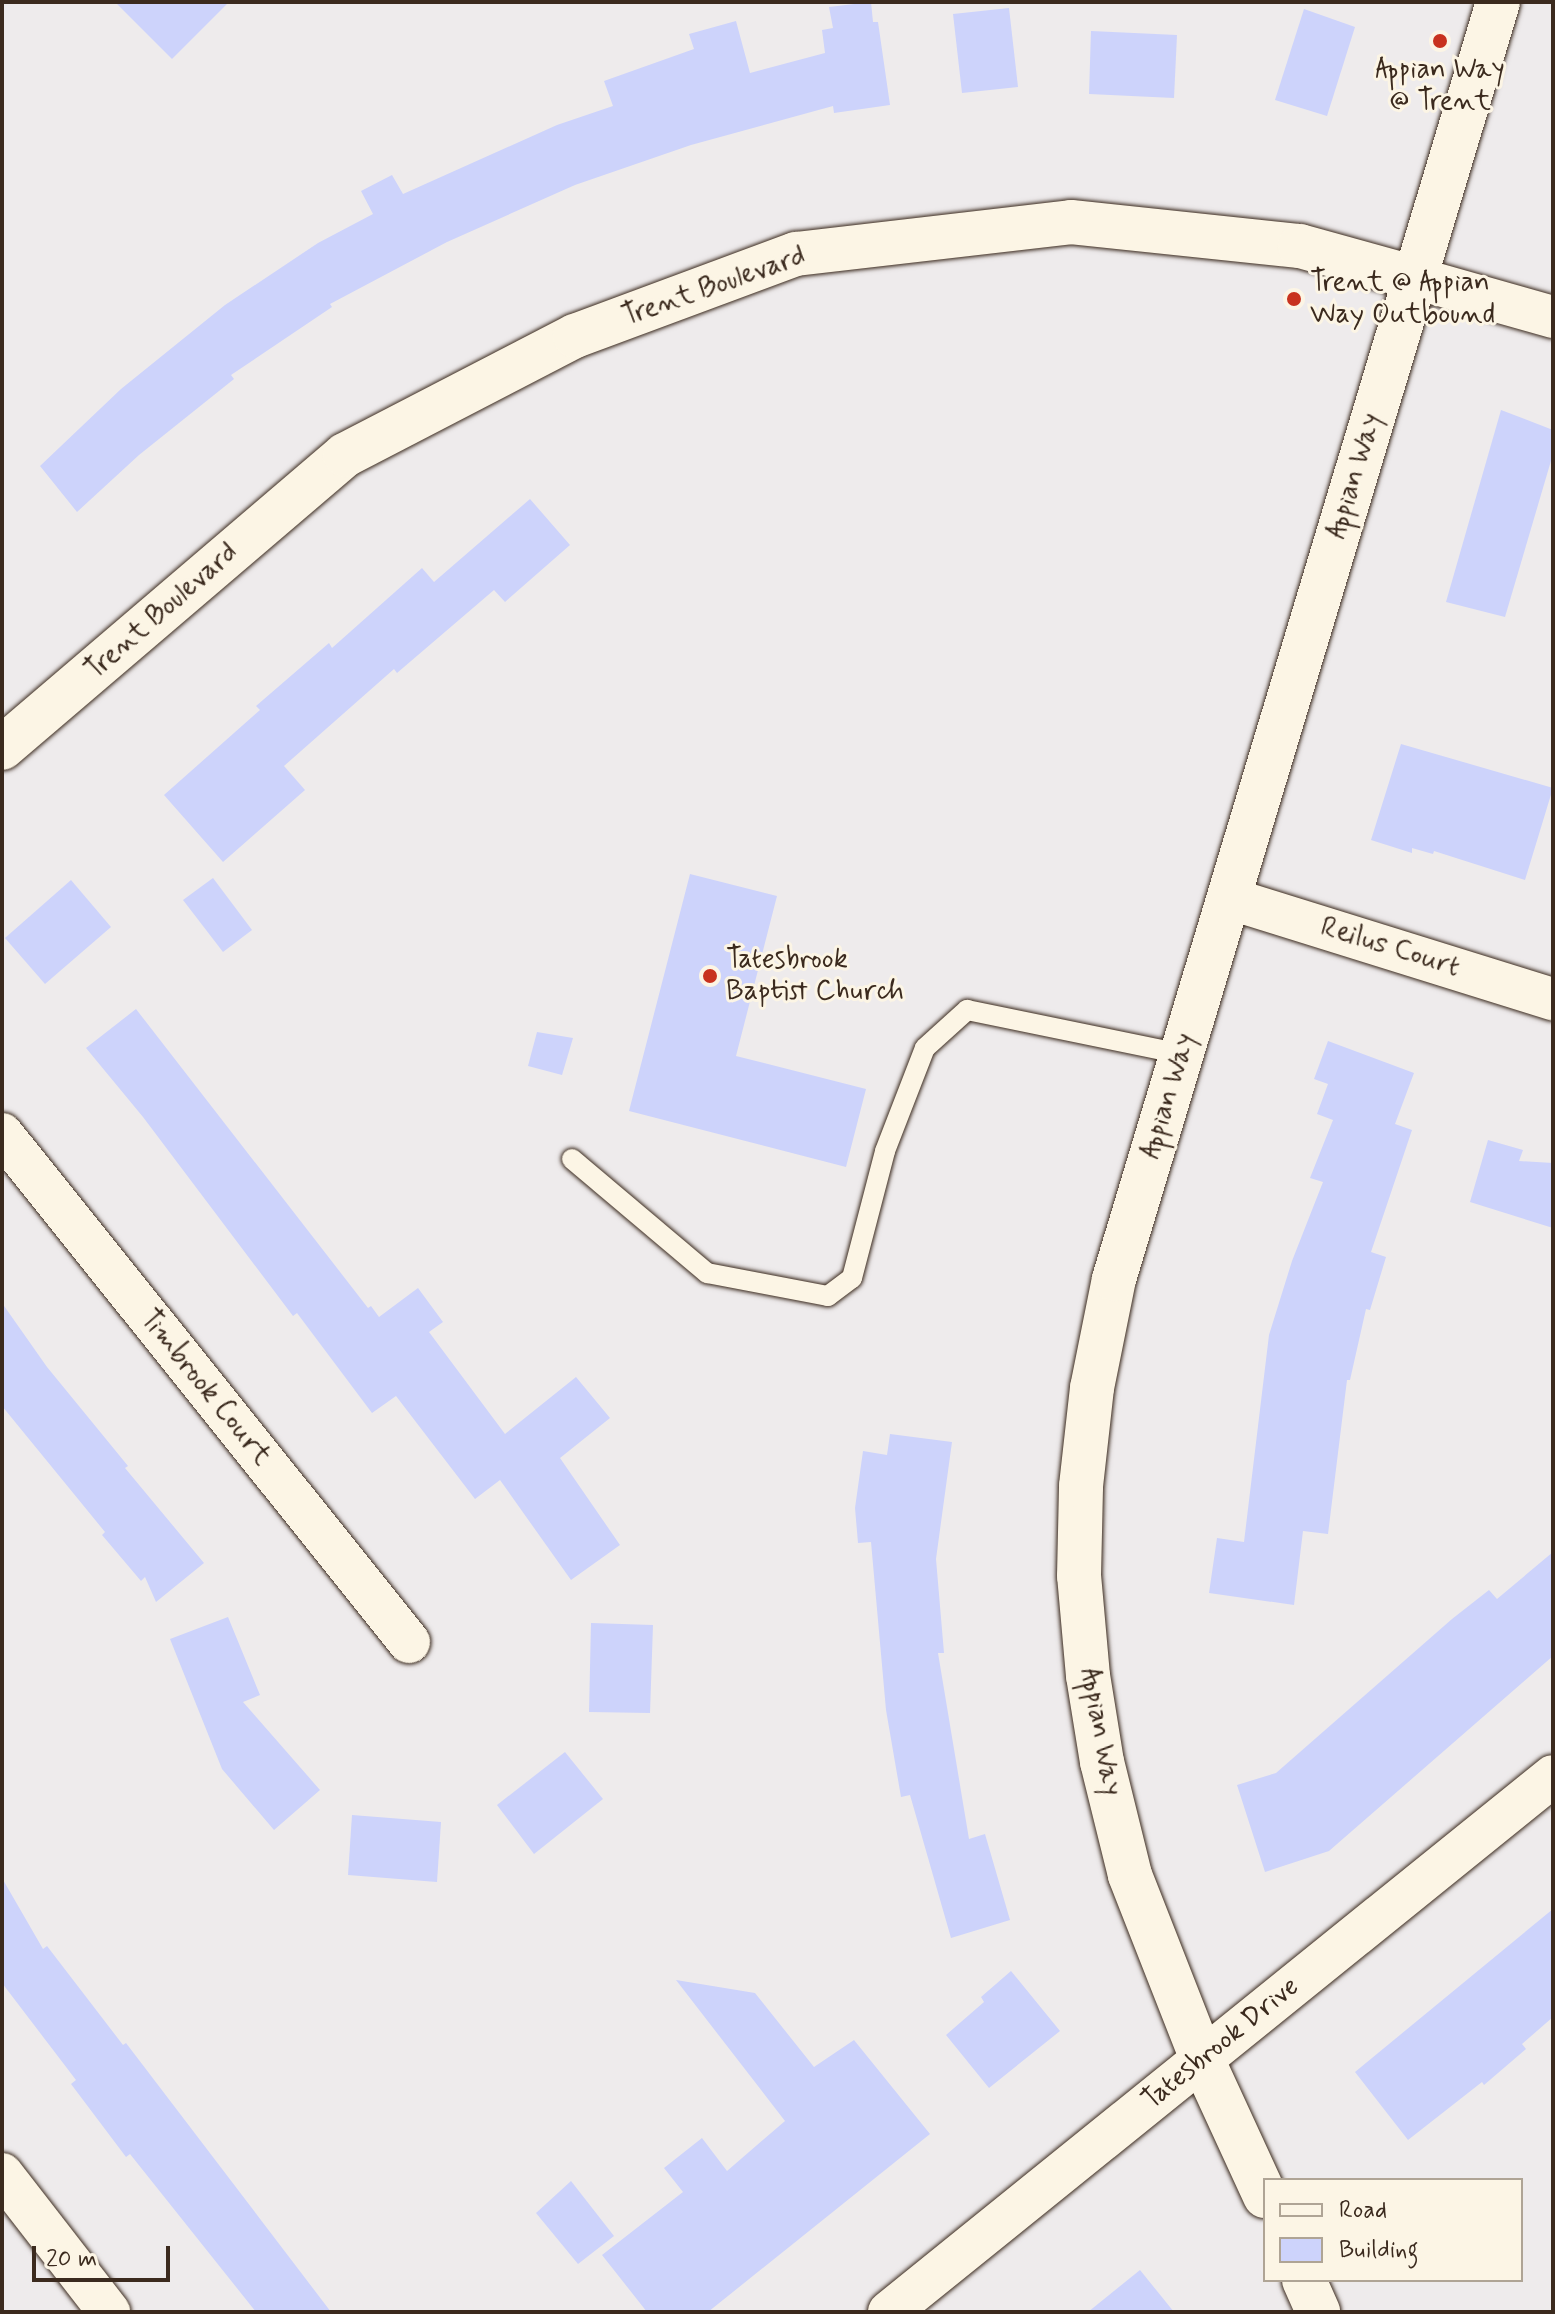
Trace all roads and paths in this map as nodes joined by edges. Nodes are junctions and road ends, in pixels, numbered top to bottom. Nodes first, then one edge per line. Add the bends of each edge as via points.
1 (1498, 2) edge
2 (1415, 278) junction
3 (1553, 317) edge
4 (2, 748) edge
5 (1228, 898) junction
6 (1553, 999) edge
7 (1182, 1054) junction
8 (2, 1134) edge
9 (572, 1159) dead end
10 (409, 1642) dead end
11 (1553, 1776) edge
12 (1202, 2059) junction
13 (2, 2174) edge
14 (1263, 2192) edge
15 (1305, 2282) edge
16 (109, 2312) edge
17 (889, 2312) edge
18 (1318, 2312) edge

1 - 2 street, Appian Way
2 - 3 street, Trent Boulevard
2 - 4 street, Trent Boulevard via 1300,246 1071,222 796,254 575,336 345,455
2 - 5 street, Appian Way
5 - 6 street, Reilus Court
5 - 7 street, Appian Way
7 - 9 lane via 967,1010 925,1048 885,1151 852,1278 828,1296 707,1273
7 - 12 street, Appian Way via 1114,1279 1092,1388 1081,1486 1079,1576 1102,1762 1130,1875
8 - 10 street, Timbrook Court
11 - 12 street, Tatesbrook Drive
12 - 14 street, Appian Way
12 - 17 street, Tatesbrook Drive
13 - 16 street
15 - 18 street

